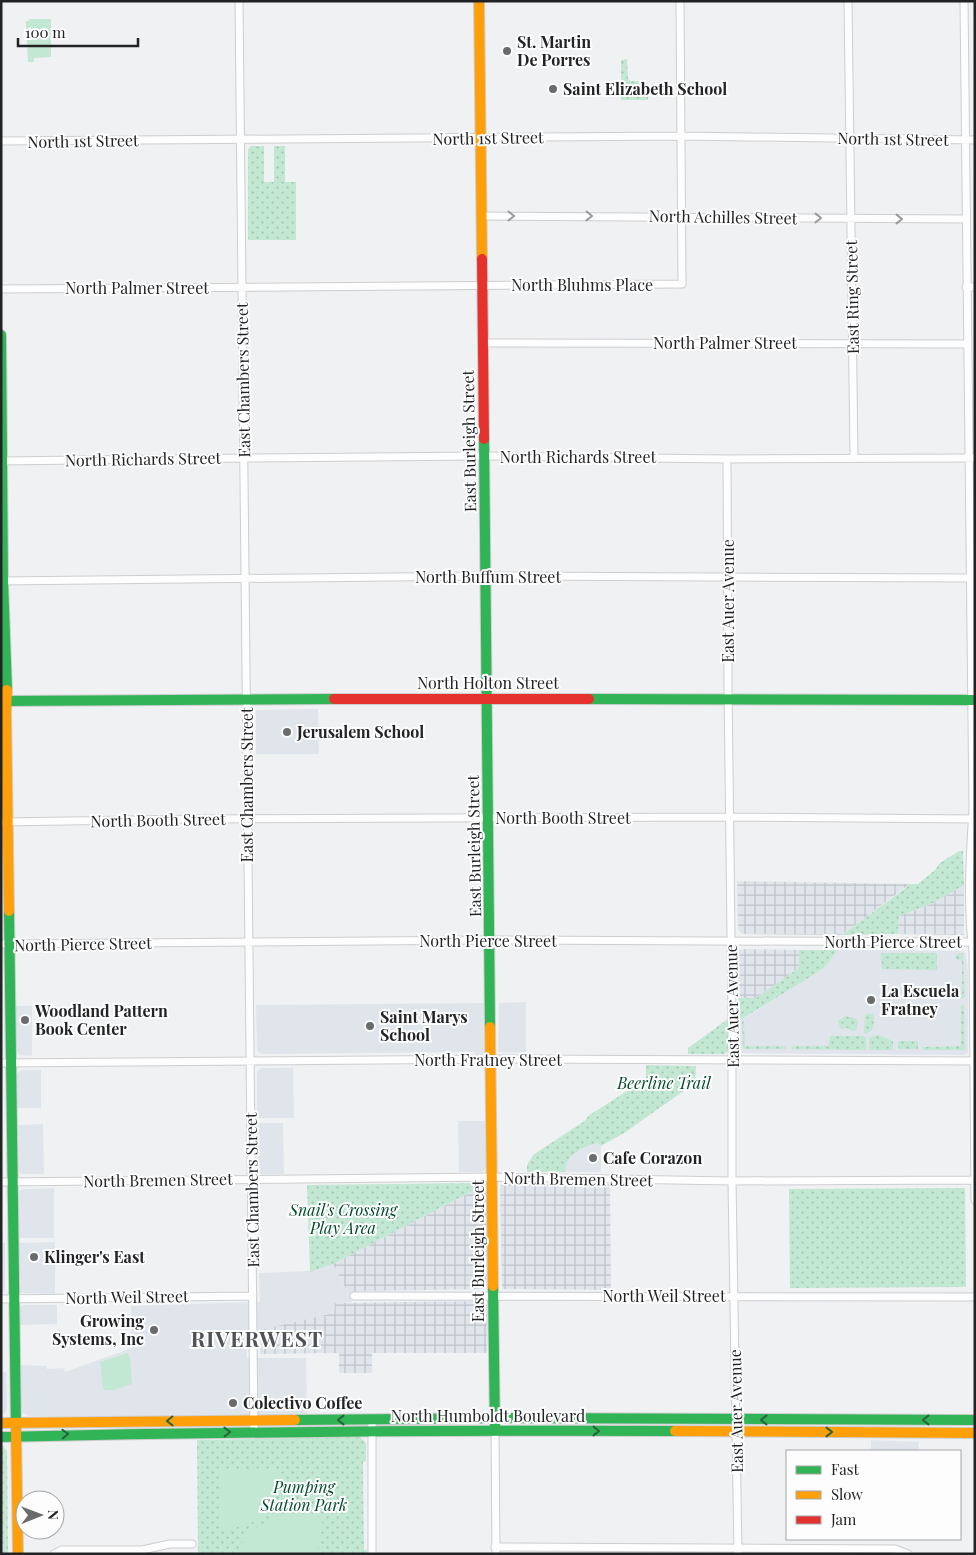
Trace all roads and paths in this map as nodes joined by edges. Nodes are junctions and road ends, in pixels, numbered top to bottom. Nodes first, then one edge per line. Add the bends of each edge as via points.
1 (239, 1) edge
2 (479, 1) edge
3 (680, 1) edge
4 (848, 1) edge
5 (964, 1) edge
6 (681, 136) junction
7 (480, 137) junction
8 (849, 138) junction
9 (240, 139) junction
10 (964, 140) junction
11 (975, 140) edge
12 (1, 141) edge
13 (481, 216) junction
14 (681, 217) junction
15 (966, 218) junction
16 (851, 219) junction
17 (482, 285) junction
18 (241, 287) junction
19 (966, 287) junction
20 (975, 287) edge
21 (1, 289) edge
22 (1, 335) edge
23 (483, 342) junction
24 (853, 343) junction
25 (967, 344) junction
26 (1, 396) edge
27 (484, 456) junction
28 (854, 457) junction
29 (244, 458) junction
30 (972, 458) edge
31 (728, 459) junction
32 (2, 461) edge
33 (486, 576) junction
34 (245, 578) junction
35 (728, 578) junction
36 (972, 578) edge
37 (2, 581) edge
38 (3, 698) edge
39 (246, 698) junction
40 (487, 698) junction
41 (728, 698) junction
42 (973, 700) edge
43 (730, 817) junction
44 (489, 818) junction
45 (247, 819) junction
46 (974, 819) edge
47 (5, 822) edge
48 (490, 940) junction
49 (731, 941) junction
50 (249, 942) junction
51 (973, 942) edge
52 (6, 944) edge
53 (492, 1059) junction
54 (732, 1060) junction
55 (974, 1061) edge
56 (250, 1062) junction
57 (6, 1063) edge
58 (493, 1177) junction
59 (252, 1179) junction
60 (975, 1180) edge
61 (732, 1181) junction
62 (7, 1182) edge
63 (975, 1200) edge
64 (493, 1295) junction
65 (253, 1296) junction
66 (354, 1296) dead end
67 (734, 1296) junction
68 (975, 1297) edge
69 (1, 1299) edge
70 (14, 1299) junction
71 (495, 1418) junction
72 (736, 1419) junction
73 (254, 1420) junction
74 (372, 1420) junction
75 (975, 1420) edge
76 (1, 1423) edge
77 (16, 1423) junction
78 (495, 1430) junction
79 (254, 1432) junction
80 (372, 1432) junction
81 (736, 1432) junction
82 (975, 1433) edge
83 (1, 1436) edge
84 (16, 1436) junction
85 (192, 1544) dead end
86 (496, 1550) edge
87 (738, 1551) edge
88 (142, 1552) edge
89 (18, 1554) edge
90 (54, 1554) edge
91 (372, 1554) edge
92 (908, 1554) edge

1 - 9 street, East Chambers Street
2 - 7 main road, East Burleigh Street
3 - 6 street
4 - 8 street, East Ring Street
5 - 10 street
6 - 7 street, North 1st Street
6 - 8 street, North 1st Street
6 - 14 street
7 - 9 street, North 1st Street
7 - 13 main road, East Burleigh Street
8 - 10 street, North 1st Street
8 - 16 street, East Ring Street
9 - 12 street, North 1st Street
9 - 18 street, East Chambers Street
10 - 11 street, North 1st Street
10 - 15 street
13 -> 14 street, North Achilles Street
13 - 17 main road, East Burleigh Street
14 -> 16 street, North Achilles Street
14 - 17 street, North Bluhms Place via 682,284
16 -> 15 street, North Achilles Street
15 - 19 street
16 - 24 street, East Ring Street
17 - 18 street, North Palmer Street
17 - 23 main road, East Burleigh Street
18 - 21 street, North Palmer Street
18 - 29 street, East Chambers Street
19 - 20 street
19 - 25 street
22 - 26 main road
23 - 24 street, North Palmer Street
23 - 27 main road, East Burleigh Street
24 - 25 street, North Palmer Street
24 - 28 street, East Ring Street
25 - 30 street
26 - 32 main road
27 - 29 street, North Richards Street
27 - 31 street, North Richards Street
27 - 33 main road, East Burleigh Street
28 - 30 street, North Richards Street
28 - 31 street, North Richards Street
29 - 32 street, North Richards Street
29 - 34 street, East Chambers Street
30 - 36 street
31 - 35 street, East Auer Avenue
32 - 37 main road
33 - 34 street, North Buffum Street
33 - 35 street, North Buffum Street
33 - 40 main road, East Burleigh Street
34 - 37 street, North Buffum Street
34 - 39 street, East Chambers Street
35 - 36 street, North Buffum Street
35 - 41 street, East Auer Avenue
36 - 42 street
37 - 38 main road via 8,678
38 - 39 main road, North Holton Street
38 - 47 main road
39 - 40 main road, North Holton Street
39 - 45 street, East Chambers Street
40 - 41 main road, North Holton Street
40 - 44 main road, East Burleigh Street
41 - 42 main road, North Holton Street
41 - 43 street, East Auer Avenue
42 - 46 street
43 - 44 street, North Booth Street
43 - 46 street, North Booth Street
43 - 49 street, East Auer Avenue
44 - 45 street, North Booth Street
44 - 48 main road, East Burleigh Street
45 - 47 street, North Booth Street
45 - 50 street, East Chambers Street
46 - 51 street via 969,862
47 - 52 main road
48 - 49 street, North Pierce Street
48 - 50 street, North Pierce Street
48 - 53 main road, East Burleigh Street
49 - 51 street, North Pierce Street
49 - 54 street, East Auer Avenue
50 - 52 street, North Pierce Street
50 - 56 street, East Chambers Street
51 - 55 street
52 - 57 main road
53 - 54 street, North Fratney Street
53 - 56 street, North Fratney Street
53 - 58 main road, East Burleigh Street
54 - 55 street, North Fratney Street
54 - 61 street, East Auer Avenue
55 - 60 street
56 - 57 street, North Fratney Street
56 - 59 street, East Chambers Street
57 - 62 main road
58 - 59 street, North Bremen Street
58 - 61 street, North Bremen Street
58 - 64 main road, East Burleigh Street
59 - 62 street, North Bremen Street
59 - 65 street, East Chambers Street
60 - 61 street, North Bremen Street
60 - 63 street
61 - 67 street, East Auer Avenue
62 - 70 main road
64 - 66 street, North Weil Street
64 - 67 street, North Weil Street
64 - 71 main road, East Burleigh Street
65 - 70 street, North Weil Street
65 - 73 street, East Chambers Street
67 - 68 street, North Weil Street
67 - 72 street, East Auer Avenue
69 - 70 street, North Weil Street
70 - 77 main road
71 - 72 main road, North Humboldt Boulevard
71 - 74 main road, North Humboldt Boulevard
71 - 78 main road, East Burleigh Street
75 -> 72 main road, North Humboldt Boulevard
72 - 81 street, East Auer Avenue
74 -> 73 main road, North Humboldt Boulevard
73 -> 77 main road, North Humboldt Boulevard
73 - 79 street, East Chambers Street
74 - 80 street
76 - 77 main road, North Humboldt Boulevard
77 - 84 main road
78 - 80 main road, North Humboldt Boulevard
78 -> 81 main road, North Humboldt Boulevard
78 - 86 street, East Burleigh Street
79 - 80 main road, North Humboldt Boulevard
84 -> 79 main road, North Humboldt Boulevard
80 - 91 street
81 -> 82 main road, North Humboldt Boulevard
81 - 87 street, East Auer Avenue
83 - 84 main road, North Humboldt Boulevard
84 - 89 main road
85 - 88 street via 170,1544
86 - 87 street
87 - 92 street via 896,1549
88 - 90 street via 62,1550

